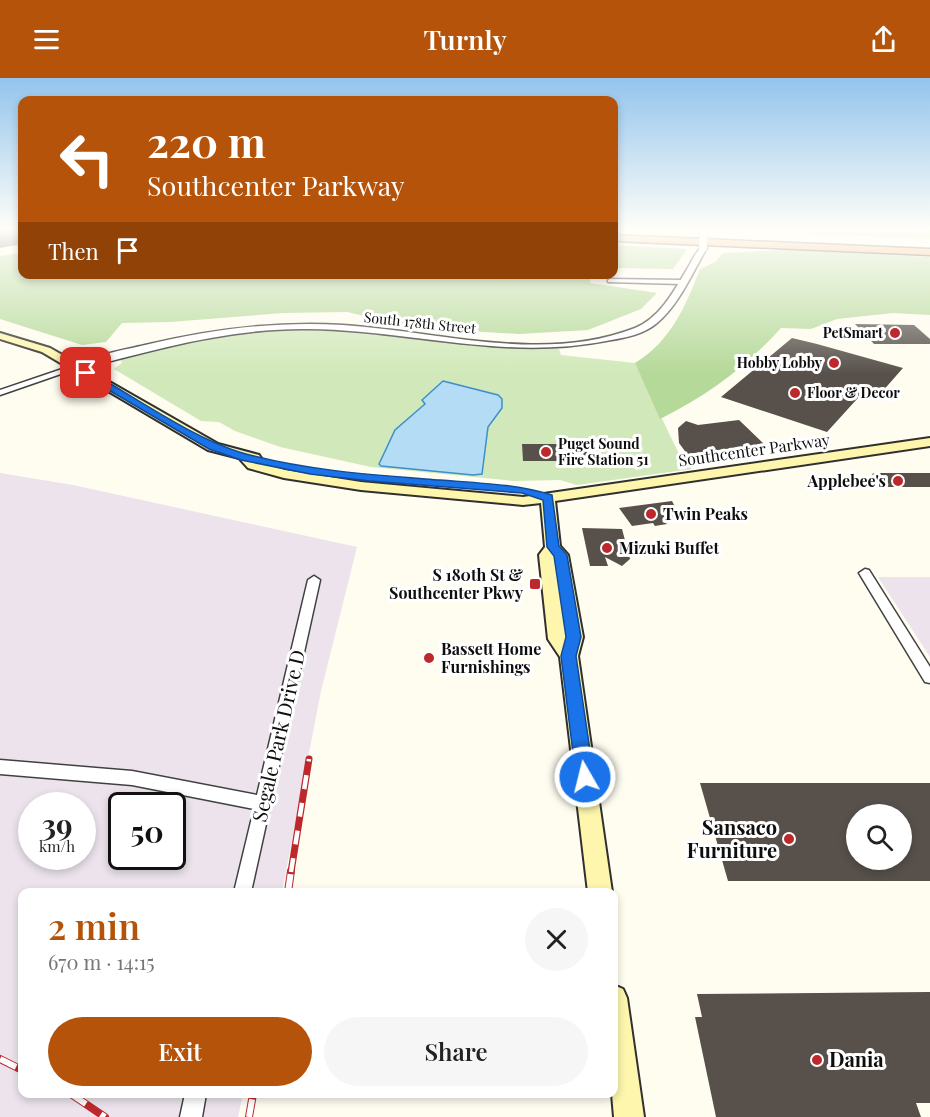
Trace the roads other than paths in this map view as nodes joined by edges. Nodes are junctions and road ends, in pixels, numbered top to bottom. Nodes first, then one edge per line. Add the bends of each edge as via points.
1 (684, 277) edge
2 (610, 281) dead end
3 (681, 282) junction
4 (0, 336) edge
5 (77, 367) junction
6 (0, 393) edge
7 (930, 442) edge
8 (548, 498) junction
9 (865, 573) dead end
10 (314, 580) dead end
11 (930, 678) edge
12 (0, 767) edge
13 (264, 804) junction
14 (244, 888) edge
15 (599, 888) edge
16 (618, 1030) edge
17 (195, 1098) edge
18 (191, 1117) edge
19 (629, 1117) edge

1 - 3 street, South 178th Street, bridge
2 - 3 street
3 - 5 street, South 178th Street via 652,323 606,340 573,345 500,345 349,328 269,327 178,338
4 - 5 main road, Southcenter Parkway via 46,350
5 - 6 street
5 - 8 main road, Southcenter Parkway via 213,447 284,474 361,486 523,501
7 - 8 main road, Southcenter Parkway
8 - 15 main road via 553,547 547,555 557,639 569,656
9 - 11 street
10 - 13 street, Segale Park Drive D
12 - 13 street via 132,778
13 - 14 street, Segale Park Drive D
16 - 19 main road
17 - 18 street

